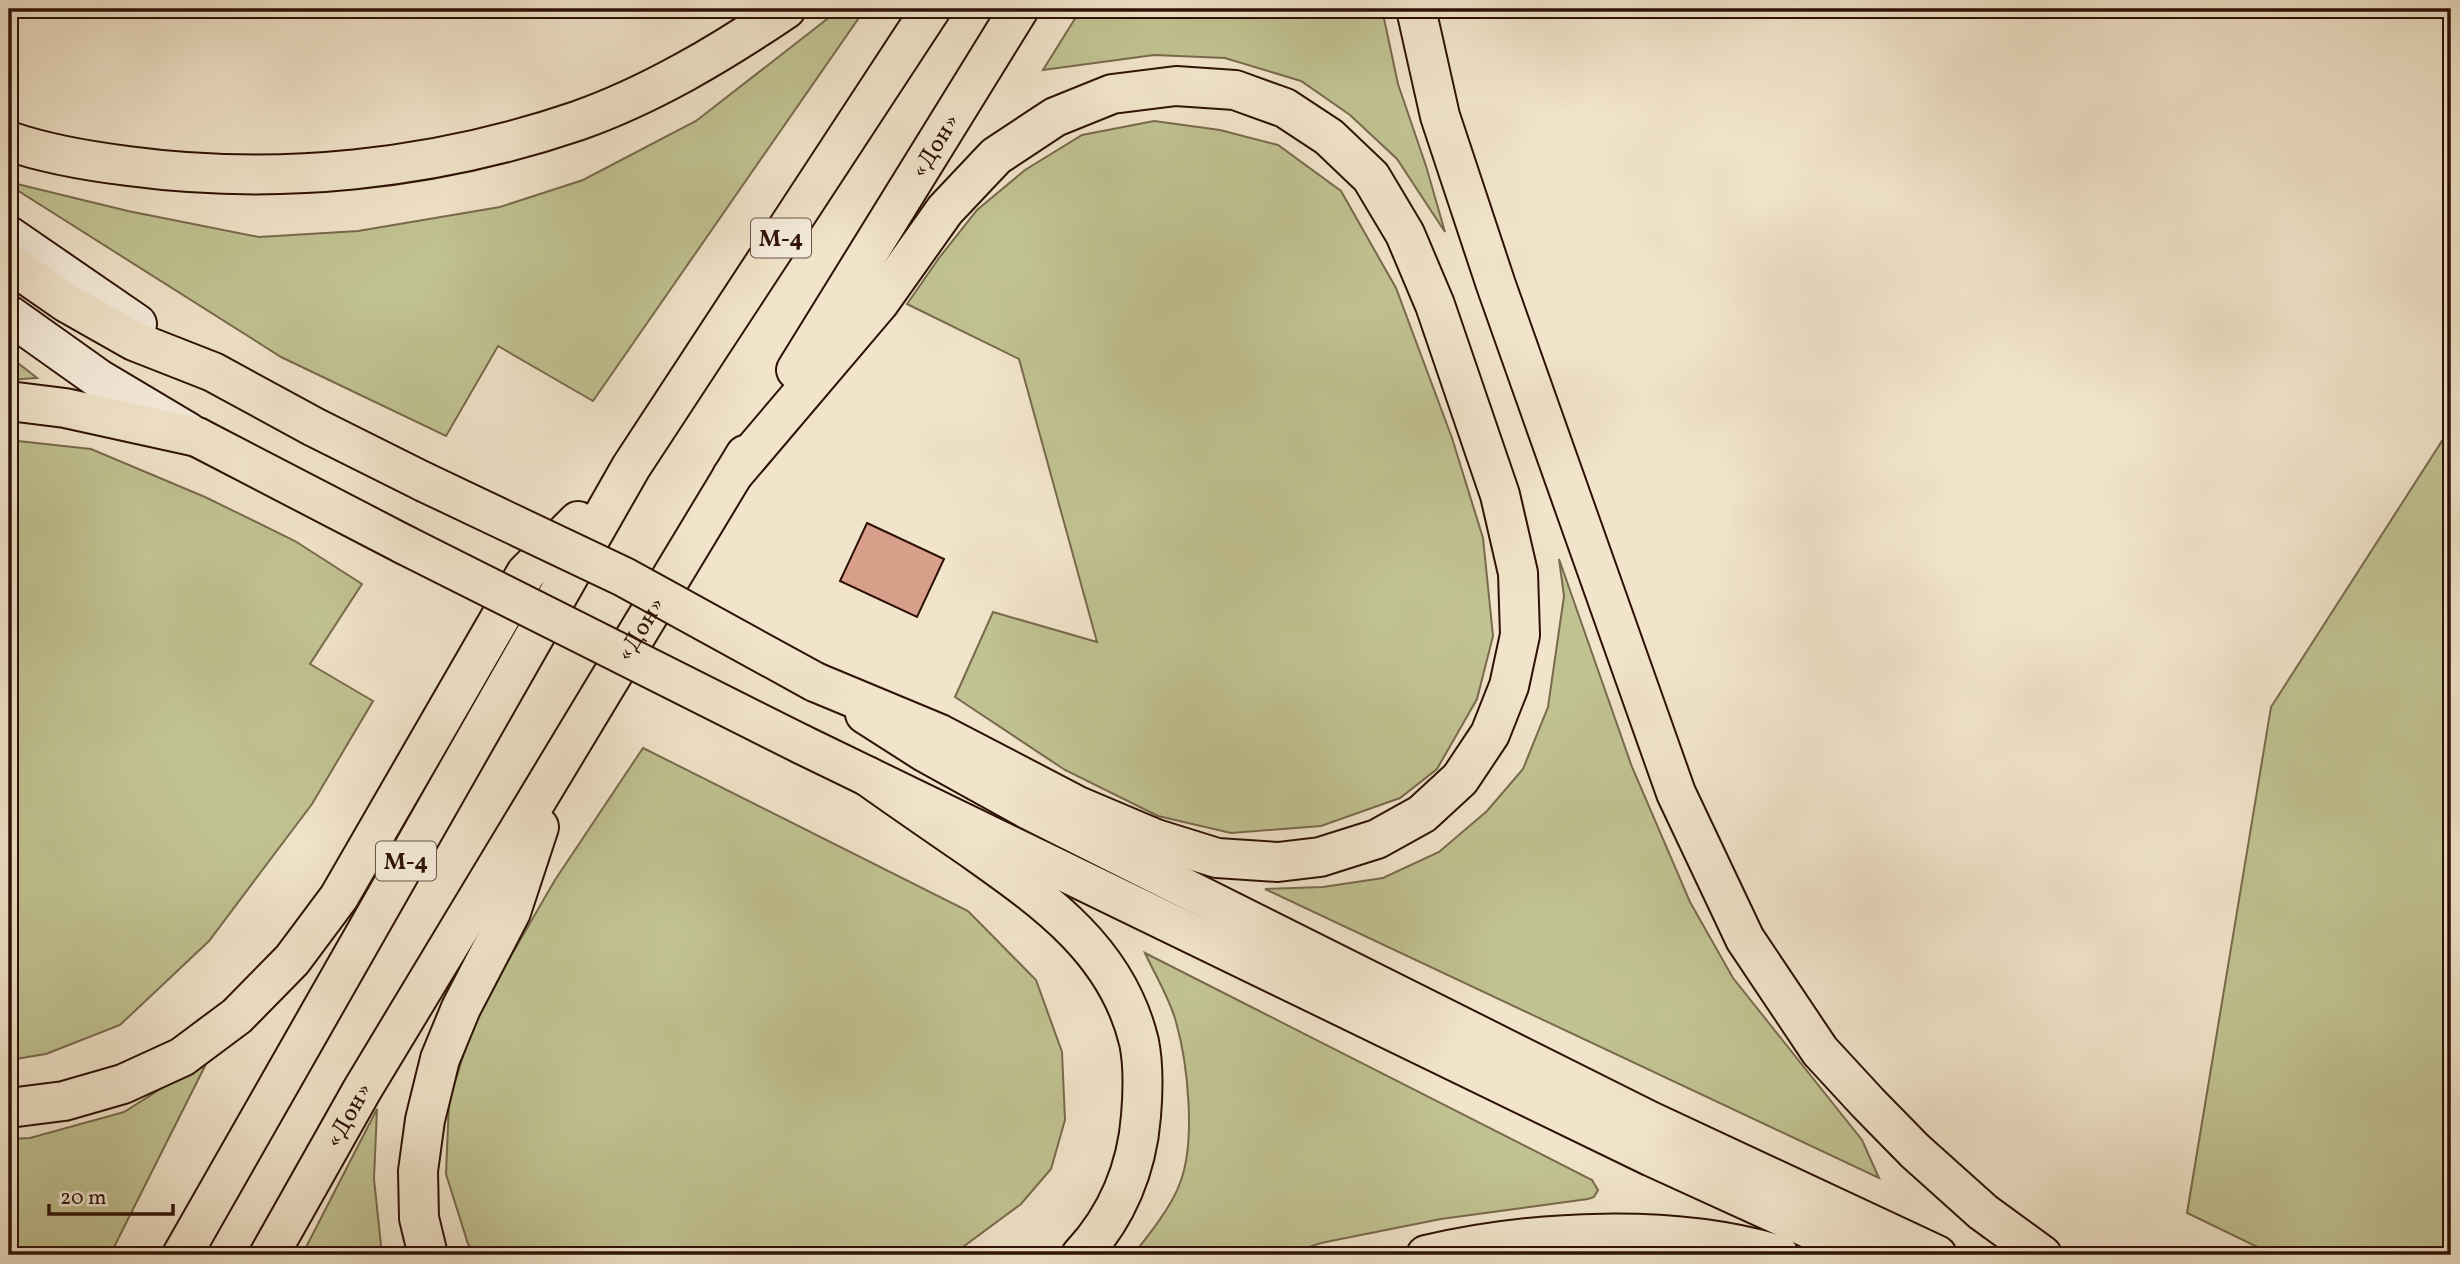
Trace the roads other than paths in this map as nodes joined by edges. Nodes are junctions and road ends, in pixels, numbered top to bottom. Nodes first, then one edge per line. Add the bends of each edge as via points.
1 (786, 9) edge
2 (931, 9) edge
3 (1019, 9) edge
4 (1416, 9) edge
5 (9, 141) edge
6 (9, 236) edge
7 (9, 263) edge
8 (9, 315) edge
9 (213, 372) junction
10 (9, 401) edge
11 (197, 437) junction
12 (631, 467) junction
13 (732, 476) junction
14 (816, 682) junction
15 (561, 762) junction
16 (867, 776) junction
17 (9, 1108) edge
18 (183, 1255) edge
19 (269, 1255) edge
20 (428, 1255) edge
21 (1081, 1255) edge
22 (1426, 1255) edge
23 (1779, 1255) edge
24 (1867, 1255) edge
25 (1937, 1255) edge
26 (2042, 1255) edge

1 - 5 main road via 658,86 578,120 502,144 424,160 338,172 178,173 96,162
2 - 12 main road, М-4
3 - 13 main road, «Дон»
4 - 26 main road via 1440,116 1666,767 1745,939 1819,1051 1860,1095 1983,1212
6 - 9 main road
7 - 9 main road via 134,341
8 - 11 main road via 99,379
9 - 14 main road, bridge via 424,482 624,577
10 - 11 main road via 65,408
11 - 16 main road, bridge
12 - 17 main road via 526,573 339,897 292,960 237,1016 182,1057 100,1091
12 - 18 main road, М-4
13 - 14 main road via 878,303 945,210 996,156 1055,117 1112,94 1176,86 1235,90 1285,108 1329,137 1371,177 1405,234 1435,305 1500,495 1518,573 1520,635 1509,686 1490,734 1460,779 1422,814 1377,839 1320,857 1278,862 1217,858 1156,839 1078,806 940,734
13 - 15 main road, «Дон»
14 - 25 main road via 926,753 1027,809 1650,1121
15 - 19 main road, «Дон» via 362,1090
15 - 20 main road via 512,912 461,1008 440,1059 418,1171 419,1218
16 - 21 main road via 1070,923 1101,959 1123,999 1139,1042 1143,1087 1139,1142 1125,1188 1096,1240
16 - 24 main road via 1652,1157
22 - 23 main road via 1528,1239 1606,1235 1683,1235

